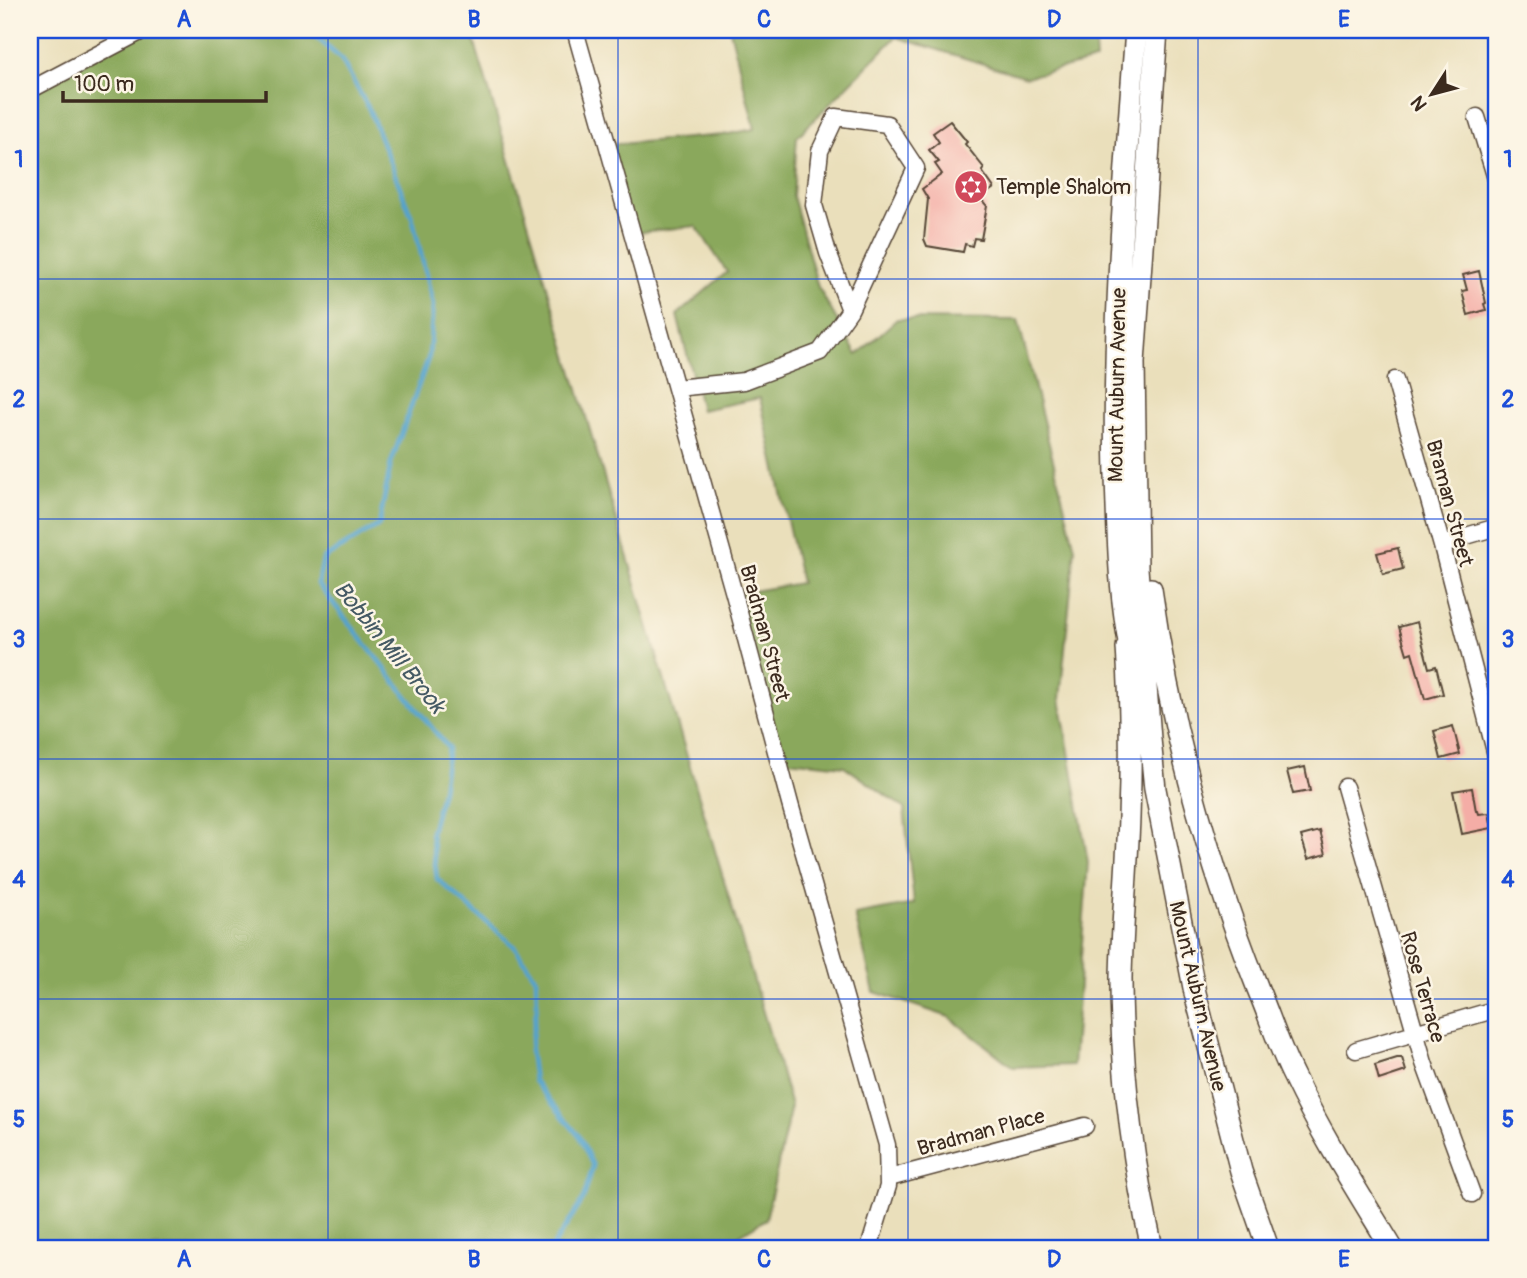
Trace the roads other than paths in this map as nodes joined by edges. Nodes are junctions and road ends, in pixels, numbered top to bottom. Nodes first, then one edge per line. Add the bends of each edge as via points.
1 (144, 30) edge
2 (575, 30) edge
3 (1136, 30) edge
4 (1157, 30) edge
5 (30, 90) edge
6 (1477, 117) dead end
7 (1497, 182) edge
8 (850, 310) junction
9 (1395, 380) dead end
10 (676, 388) junction
11 (1134, 430) junction
12 (1497, 527) edge
13 (1442, 546) junction
14 (1125, 628) junction
15 (1150, 739) junction
16 (1497, 759) edge
17 (1345, 787) dead end
18 (1497, 1009) edge
19 (1415, 1033) junction
20 (1356, 1050) dead end
21 (1085, 1126) dead end
22 (889, 1178) junction
23 (1472, 1194) dead end
24 (869, 1248) edge
25 (1152, 1248) edge
26 (1268, 1248) edge
27 (1392, 1248) edge

1 - 5 street
2 - 10 street, Bradman Street
3 - 14 main road, Mount Auburn Avenue via 1114,403
4 - 11 main road, Mount Auburn Avenue via 1138,281
6 - 7 street
8 - 8 street via 814,205 820,151 836,117 887,124 916,168
8 - 10 street via 820,352 744,381
9 - 13 street, Braman Street
10 - 22 street, Bradman Street via 876,1104 887,1145
11 - 15 main road, Mount Auburn Avenue via 1137,568
11 - 27 main road via 1161,657 1210,853 1246,960 1294,1077
12 - 13 street
13 - 16 street, Braman Street
14 - 15 main road, Mount Auburn Avenue
14 - 25 main road via 1129,815 1122,1026 1129,1116
15 - 26 main road, Mount Auburn Avenue via 1170,872 1195,992 1241,1171
17 - 19 street, Rose Terrace
18 - 19 street
19 - 20 street
19 - 23 street, Rose Terrace
21 - 22 street, Bradman Place
22 - 24 street, Bradman Street

